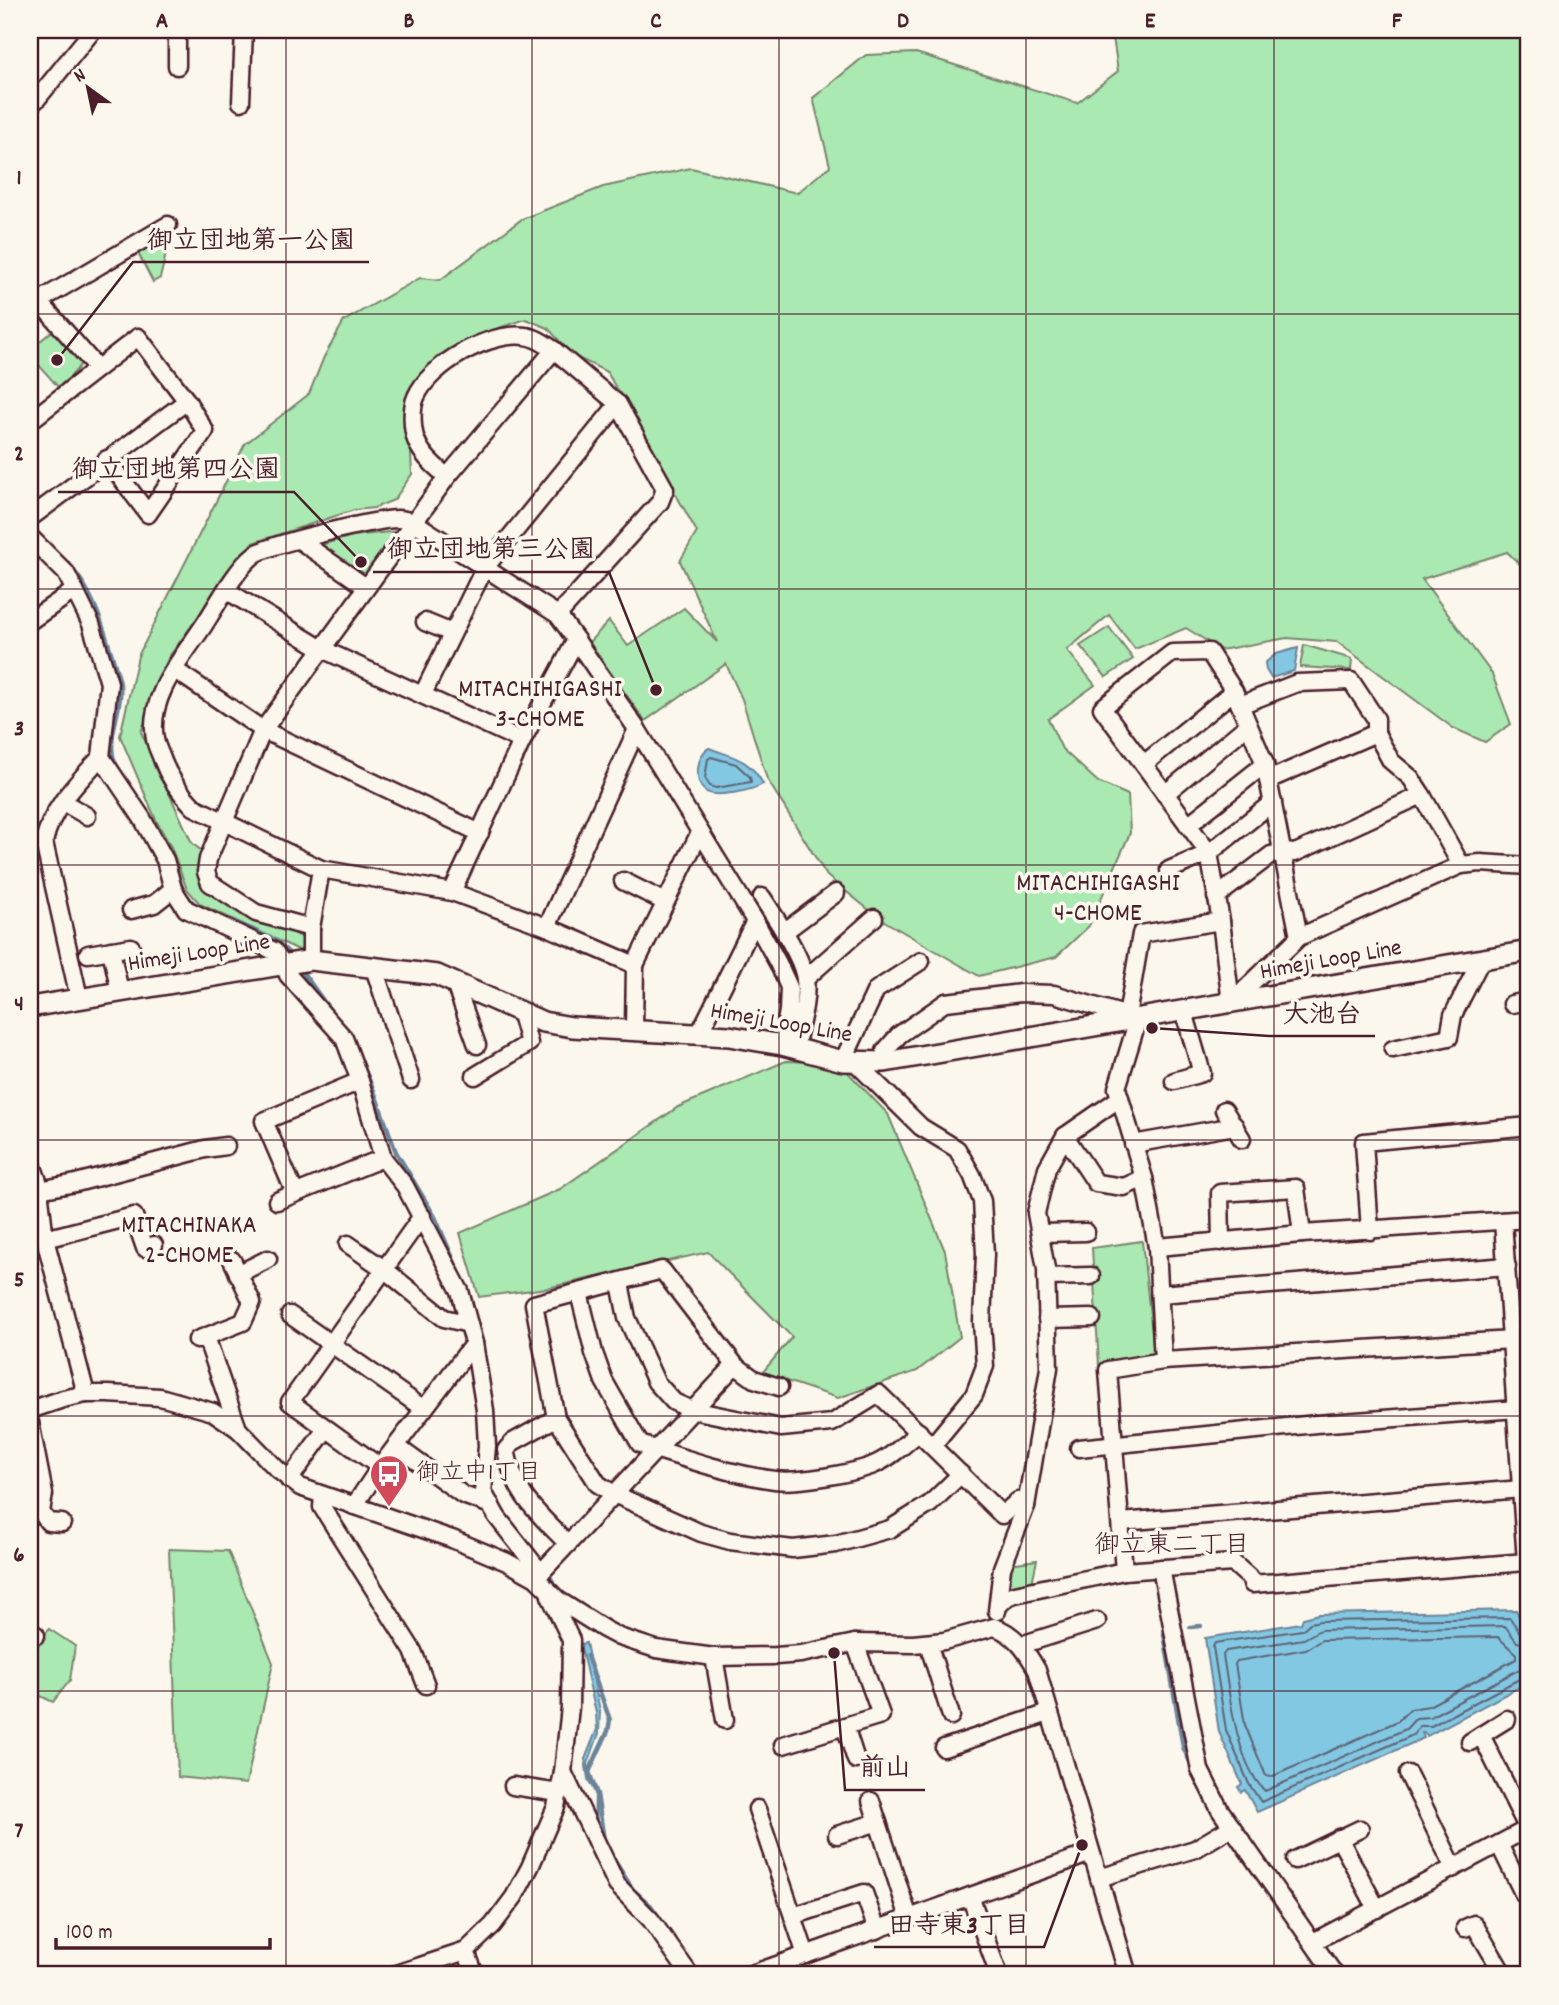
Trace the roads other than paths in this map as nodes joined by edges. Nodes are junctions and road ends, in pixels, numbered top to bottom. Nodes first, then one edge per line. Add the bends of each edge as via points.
1 (93, 30) edge
2 (177, 30) edge
3 (244, 30) edge
4 (177, 66) dead end
5 (242, 83) junction
6 (225, 84) dead end
7 (241, 102) dead end
8 (30, 105) edge
9 (168, 225) dead end
10 (34, 296) edge
11 (554, 350) junction
12 (97, 368) junction
13 (187, 401) junction
14 (618, 404) junction
15 (30, 421) edge
16 (107, 460) junction
17 (447, 477) junction
18 (30, 517) edge
19 (414, 522) junction
20 (30, 537) edge
21 (299, 540) junction
22 (484, 569) junction
23 (366, 587) junction
24 (75, 590) junction
25 (226, 590) junction
26 (558, 615) junction
27 (30, 621) edge
28 (425, 622) dead end
29 (452, 633) junction
30 (576, 640) junction
31 (322, 649) junction
32 (175, 670) junction
33 (423, 694) junction
34 (1237, 698) junction
35 (1248, 725) junction
36 (637, 729) junction
37 (263, 730) junction
38 (1376, 733) junction
39 (522, 741) junction
40 (101, 757) junction
41 (1143, 764) junction
42 (1266, 772) junction
43 (1165, 794) junction
44 (1422, 794) junction
45 (63, 802) junction
46 (1273, 802) junction
47 (87, 816) dead end
48 (223, 820) junction
49 (1188, 825) junction
50 (700, 832) junction
51 (480, 833) junction
52 (1283, 852) junction
53 (1209, 853) junction
54 (1461, 865) junction
55 (1529, 866) edge
56 (321, 869) junction
57 (1170, 870) dead end
58 (623, 881) dead end
59 (173, 889) junction
60 (452, 892) junction
61 (836, 893) dead end
62 (762, 897) dead end
63 (1216, 897) junction
64 (665, 902) junction
65 (131, 910) dead end
66 (874, 918) dead end
67 (755, 921) junction
68 (1221, 921) junction
69 (547, 927) junction
70 (311, 928) junction
71 (784, 932) junction
72 (1299, 937) junction
73 (131, 947) dead end
74 (111, 950) junction
75 (1529, 951) edge
76 (88, 954) dead end
77 (1481, 960) junction
78 (921, 961) dead end
79 (298, 962) junction
80 (635, 965) junction
81 (374, 968) junction
82 (805, 979) junction
83 (455, 984) junction
84 (120, 992) junction
85 (79, 998) junction
86 (1529, 1001) edge
87 (1231, 1003) junction
88 (1512, 1004) dead end
89 (30, 1007) edge
90 (1184, 1012) junction
91 (521, 1014) junction
92 (1133, 1018) junction
93 (634, 1029) junction
94 (699, 1034) junction
95 (477, 1045) dead end
96 (788, 1047) junction
97 (1393, 1049) dead end
98 (849, 1062) junction
99 (885, 1062) junction
100 (475, 1076) dead end
101 (411, 1080) dead end
102 (360, 1081) junction
103 (1174, 1081) dead end
104 (1120, 1098) junction
105 (1224, 1110) dead end
106 (1529, 1126) edge
107 (1065, 1136) junction
108 (1133, 1144) junction
109 (226, 1146) dead end
110 (383, 1158) junction
111 (30, 1159) edge
112 (1144, 1178) junction
113 (40, 1190) junction
114 (295, 1193) junction
115 (276, 1201) dead end
116 (422, 1216) junction
117 (1529, 1219) edge
118 (1503, 1221) junction
119 (1370, 1231) junction
120 (1086, 1232) dead end
121 (1040, 1233) junction
122 (1302, 1234) junction
123 (45, 1239) junction
124 (1221, 1242) junction
125 (348, 1244) dead end
126 (154, 1245) dead end
127 (1157, 1247) junction
128 (268, 1259) dead end
129 (1507, 1266) junction
130 (384, 1269) junction
131 (1046, 1276) junction
132 (1091, 1276) dead end
133 (620, 1283) junction
134 (579, 1293) junction
135 (1160, 1294) junction
136 (290, 1315) dead end
137 (1092, 1318) dead end
138 (1047, 1319) junction
139 (469, 1324) junction
140 (1512, 1340) junction
141 (474, 1343) junction
142 (331, 1345) junction
143 (1163, 1361) junction
144 (735, 1365) junction
145 (779, 1387) dead end
146 (86, 1394) junction
147 (424, 1409) junction
148 (1517, 1409) junction
149 (30, 1410) edge
150 (692, 1410) junction
151 (556, 1418) junction
152 (30, 1422) edge
153 (238, 1429) junction
154 (326, 1429) junction
155 (919, 1432) junction
156 (396, 1446) junction
157 (932, 1446) junction
158 (1115, 1446) junction
159 (1079, 1448) dead end
160 (655, 1449) junction
161 (380, 1467) junction
162 (961, 1474) junction
163 (289, 1480) junction
164 (1522, 1489) junction
165 (614, 1494) junction
166 (323, 1496) junction
167 (491, 1505) junction
168 (354, 1506) junction
169 (1026, 1506) junction
170 (1121, 1522) junction
171 (62, 1523) dead end
172 (568, 1544) junction
173 (1161, 1567) junction
174 (1124, 1571) junction
175 (543, 1575) junction
176 (998, 1606) junction
177 (1097, 1621) dead end
178 (994, 1627) junction
179 (855, 1643) junction
180 (928, 1643) junction
181 (1021, 1645) junction
182 (714, 1657) junction
183 (426, 1685) dead end
184 (1049, 1713) junction
185 (951, 1716) dead end
186 (1507, 1719) dead end
187 (725, 1720) dead end
188 (845, 1726) junction
189 (783, 1745) dead end
190 (944, 1748) dead end
191 (856, 1760) dead end
192 (563, 1772) junction
193 (1408, 1774) dead end
194 (513, 1786) dead end
195 (559, 1793) junction
196 (871, 1801) dead end
197 (757, 1809) dead end
198 (878, 1822) junction
199 (1232, 1827) junction
200 (1360, 1829) dead end
201 (1528, 1829) edge
202 (837, 1835) dead end
203 (1339, 1838) junction
204 (1499, 1844) junction
205 (1091, 1853) junction
206 (1295, 1860) dead end
207 (1454, 1868) junction
208 (1099, 1878) junction
209 (1523, 1893) dead end
210 (970, 1896) junction
211 (1377, 1909) junction
212 (793, 1916) junction
213 (909, 1918) junction
214 (1465, 1928) dead end
215 (877, 1930) junction
216 (1313, 1942) junction
217 (466, 1951) junction
218 (806, 1955) junction
219 (1497, 1971) edge
220 (393, 1975) edge
221 (475, 1975) edge
222 (690, 1975) edge
223 (749, 1975) edge
224 (999, 1975) edge
225 (1128, 1975) edge
226 (1332, 1975) edge

1 - 8 street
2 - 4 street
3 - 5 street
5 - 6 street
5 - 7 street
9 - 10 street
10 - 12 street
11 - 14 street
11 - 17 street
11 - 17 street via 524,335 493,338 474,345 425,382 415,398 415,439 425,457
12 - 13 street via 138,337
12 - 15 street
13 - 16 street
13 - 16 street via 205,431 149,514
14 - 22 street
14 - 26 street via 664,489 660,502
16 - 18 street
17 - 19 street
19 - 21 street via 399,519
19 - 22 street
19 - 23 street
20 - 24 street via 66,573
21 - 23 street
21 - 25 street via 252,556
22 - 26 street
22 - 29 street
23 - 31 street
24 - 27 street
24 - 40 street via 109,682
25 - 31 street
25 - 32 street
26 - 30 street
28 - 29 street
29 - 33 street
30 - 36 street
30 - 39 street
31 - 33 street
31 - 37 street
32 - 37 street
32 - 48 street via 154,721 155,740 178,792 194,807
33 - 39 street
34 - 35 street
34 - 38 street via 1297,683 1350,681 1376,719
34 - 41 street
34 - 41 street via 1209,652 1172,653 1102,708
35 - 42 street
35 - 43 street
36 - 50 street
36 - 69 street
37 - 48 street
37 - 51 street
38 - 42 street
38 - 44 street via 1391,761
39 - 51 street
40 - 45 street
40 - 59 street via 148,828 165,860
41 - 43 street
42 - 46 street
42 - 49 street
43 - 49 street
44 - 52 street via 1295,853
44 - 54 street
45 - 47 street
45 - 85 street via 47,825 44,842
46 - 52 street
46 - 53 street
48 - 56 street
48 - 70 street via 208,859 210,883 256,913
49 - 53 street
50 - 64 street
50 - 67 street
51 - 60 street
52 - 63 street via 1271,855
52 - 72 street
53 - 57 street
53 - 63 street
54 - 55 street
54 - 72 street
56 - 60 street
56 - 70 street
58 - 64 street
59 - 65 street via 154,904
59 - 79 street via 186,909
60 - 69 street
61 - 71 street
62 - 71 street
63 - 68 street
64 - 80 street
66 - 82 street
67 - 94 street
67 - 96 street via 789,987
68 - 87 street
68 - 92 street via 1141,934
69 - 80 street
70 - 79 street
71 - 82 street
72 - 87 street
73 - 74 street
74 - 76 street
74 - 84 street
75 - 77 main road, Himeji Loop Line
77 - 87 main road, Himeji Loop Line
77 - 97 street via 1452,1015 1449,1037
78 - 98 street via 876,990
79 - 81 main road, Himeji Loop Line
79 - 84 main road, Himeji Loop Line
79 - 102 street via 288,975 344,1038
80 - 93 street
81 - 83 main road, Himeji Loop Line via 437,975
81 - 101 street
82 - 96 street via 804,1006
83 - 91 main road, Himeji Loop Line
83 - 95 street
84 - 85 main road, Himeji Loop Line
85 - 89 main road, Himeji Loop Line
86 - 88 street
87 - 90 main road, Himeji Loop Line
90 - 92 main road, Himeji Loop Line
90 - 103 street via 1202,1073
91 - 93 main road, Himeji Loop Line via 572,1027
91 - 100 street via 528,1043
92 - 99 main road, Himeji Loop Line
92 - 99 street via 1054,994 946,1002 899,1035 885,1051
92 - 104 street via 1117,1088
93 - 94 main road, Himeji Loop Line
94 - 96 main road, Himeji Loop Line
96 - 98 main road, Himeji Loop Line
98 - 99 main road, Himeji Loop Line
98 - 157 street via 921,1127 957,1149 982,1201 985,1366 974,1395
102 - 110 street
102 - 114 street via 264,1121
104 - 107 street
104 - 108 street
105 - 108 street via 1239,1133
106 - 119 street via 1364,1142
107 - 112 street via 1096,1183 1124,1188
107 - 121 street via 1047,1168 1037,1213
108 - 112 street
109 - 113 street
110 - 114 street
110 - 116 street
111 - 113 street
112 - 127 street
113 - 123 street
114 - 115 street
116 - 130 street
116 - 139 street via 460,1291
117 - 118 street
118 - 119 street
118 - 129 street
119 - 122 street
120 - 121 street
121 - 131 street
122 - 124 street
122 - 124 street via 1296,1188 1220,1194
123 - 126 street via 134,1216 145,1248
123 - 146 street
124 - 127 street
125 - 130 street
127 - 135 street
128 - 153 street via 235,1267 252,1302 243,1322 202,1338
129 - 135 street
129 - 140 street
130 - 139 street via 444,1318
130 - 142 street
131 - 132 street
131 - 138 street
133 - 134 street
133 - 144 street via 662,1270
133 - 150 street via 627,1318 656,1382 674,1402
134 - 151 street via 534,1304
134 - 160 street via 604,1381 640,1444
135 - 143 street
136 - 142 street
137 - 138 street
138 - 169 street via 1049,1368
139 - 141 street
140 - 143 street
140 - 148 street
141 - 147 street
141 - 167 street via 486,1434 483,1492
142 - 147 street
142 - 154 street via 290,1402
143 - 158 street via 1108,1370
144 - 145 street via 754,1379
144 - 150 street
146 - 149 street
146 - 153 street via 160,1397 187,1403 214,1412
147 - 156 street
148 - 158 street via 1315,1424
148 - 164 street
150 - 155 street via 781,1428 832,1423 880,1394
150 - 160 street
151 - 165 street via 598,1484
151 - 172 street via 506,1450 510,1472 523,1496
152 - 171 street via 44,1494 41,1512 48,1522
153 - 163 street
154 - 161 street
154 - 163 street
155 - 157 street
155 - 160 street via 871,1466 803,1480 777,1480
156 - 161 street
156 - 167 street via 463,1495
157 - 162 street
158 - 159 street
158 - 170 street
160 - 165 street
161 - 168 street
162 - 165 street via 930,1504 890,1529 836,1544 793,1549 730,1541
162 - 169 street via 1002,1515 1018,1501
163 - 166 street
164 - 170 street
164 - 173 street via 1526,1562 1252,1584 1233,1563
165 - 172 street
166 - 168 street
166 - 183 street via 323,1507 413,1651
167 - 175 street
168 - 175 street
169 - 176 street via 1002,1568
170 - 174 street
172 - 175 street
173 - 174 street
173 - 199 street via 1200,1770
174 - 176 street via 1015,1594
175 - 182 street via 551,1594 619,1637 656,1649
175 - 192 street via 571,1640
176 - 178 street
177 - 181 street
178 - 180 street
178 - 181 street
179 - 180 street
179 - 182 street via 800,1654
179 - 188 street via 881,1715
180 - 185 street
181 - 184 street via 1037,1670
182 - 187 street
184 - 190 street
184 - 205 street
186 - 201 street via 1476,1738
188 - 189 street
188 - 191 street
192 - 195 street
192 - 222 street via 617,1885 651,1920
193 - 207 street
194 - 195 street
195 - 217 street via 514,1897
196 - 198 street
197 - 212 street
198 - 202 street
198 - 213 street
199 - 208 street via 1195,1849
199 - 216 street
200 - 203 street
201 - 204 street
203 - 206 street
203 - 211 street
204 - 207 street
204 - 209 street
205 - 208 street
205 - 210 street
207 - 211 street
208 - 225 street
210 - 213 street
210 - 224 street
211 - 216 street
212 - 215 street via 864,1893
212 - 218 street
213 - 215 street
214 - 219 street via 1474,1924
215 - 218 street
216 - 226 street
217 - 220 street
217 - 221 street
218 - 223 street

